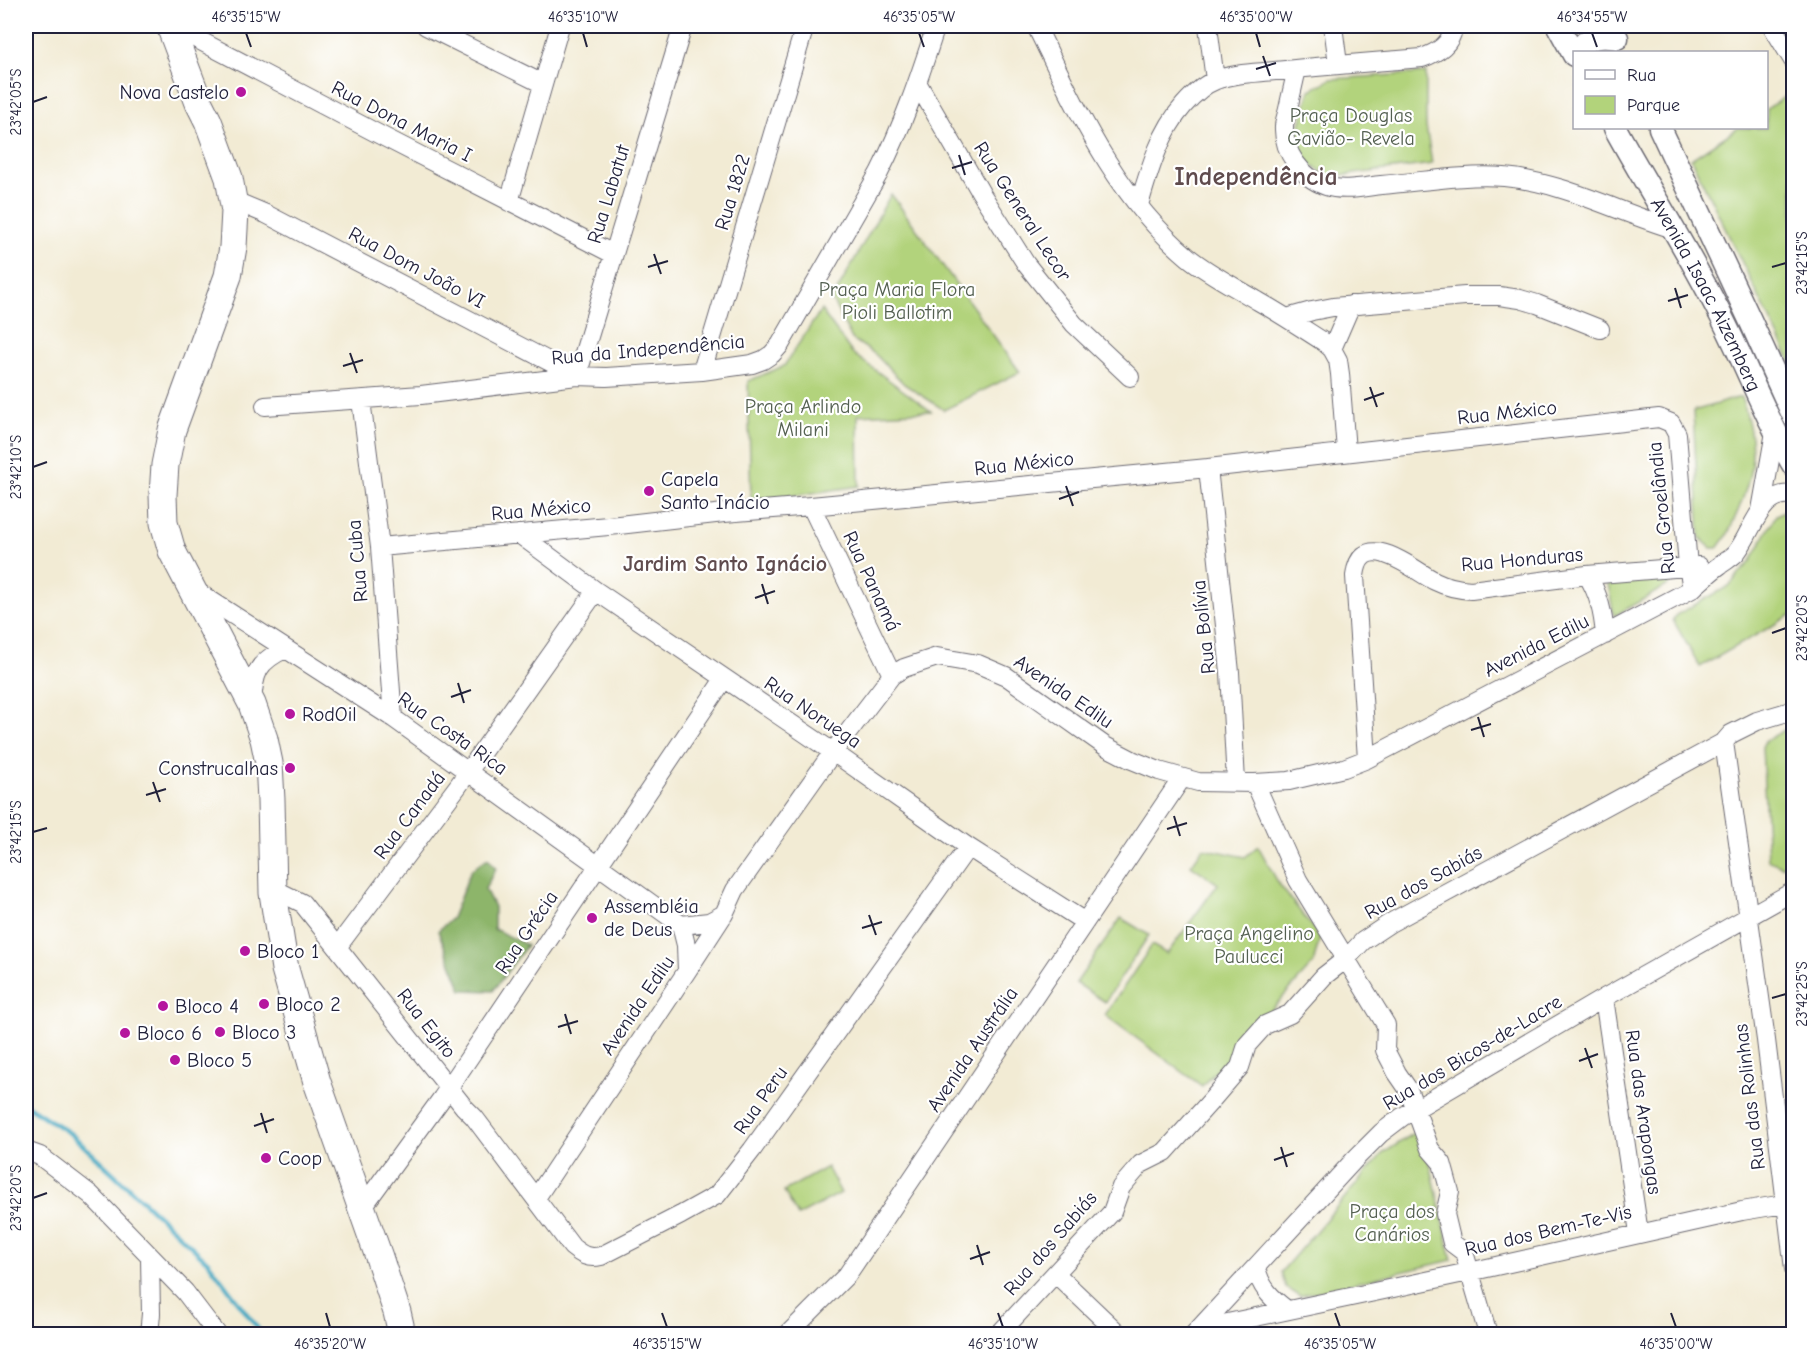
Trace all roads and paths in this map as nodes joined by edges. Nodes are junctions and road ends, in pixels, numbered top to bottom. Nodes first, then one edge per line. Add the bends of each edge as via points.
1 (171, 26) edge
2 (426, 26) edge
3 (560, 26) edge
4 (683, 26) edge
5 (805, 26) edge
6 (936, 26) edge
7 (1036, 26) edge
8 (1208, 26) edge
9 (1333, 26) edge
10 (1454, 26) edge
11 (1558, 26) edge
12 (1772, 26) edge
13 (1617, 39) edge
14 (1574, 51) edge
15 (1578, 51) edge
16 (1794, 62) edge
17 (1338, 64) junction
18 (1297, 69) junction
19 (1215, 80) junction
20 (543, 84) junction
21 (918, 84) junction
22 (1616, 129) edge
23 (1660, 129) edge
24 (234, 201) junction
25 (509, 202) junction
26 (1139, 205) junction
27 (1674, 229) junction
28 (613, 254) junction
29 (1351, 305) junction
30 (1287, 318) junction
31 (1600, 329) dead end
32 (1332, 349) junction
33 (702, 370) junction
34 (1772, 371) junction
35 (577, 376) junction
36 (1130, 377) dead end
37 (1794, 382) edge
38 (361, 400) junction
39 (265, 406) dead end
40 (1794, 417) edge
41 (1671, 423) joint
42 (1775, 432) junction
43 (1346, 452) junction
44 (1794, 466) edge
45 (1208, 468) junction
46 (1794, 495) edge
47 (811, 506) junction
48 (1761, 510) junction
49 (519, 534) junction
50 (380, 547) junction
51 (1720, 565) junction
52 (1688, 566) junction
53 (1587, 575) junction
54 (192, 589) junction
55 (1692, 589) junction
56 (596, 591) junction
57 (1605, 635) junction
58 (285, 649) junction
59 (892, 675) junction
60 (724, 679) junction
61 (252, 704) junction
62 (1794, 710) edge
63 (393, 718) junction
64 (1724, 742) junction
65 (833, 752) junction
66 (1367, 759) junction
67 (469, 772) junction
68 (1182, 778) junction
69 (1236, 783) junction
70 (1255, 783) junction
71 (968, 847) junction
72 (598, 866) junction
73 (272, 888) junction
74 (1794, 891) edge
75 (724, 914) junction
76 (1748, 916) junction
77 (1085, 922) junction
78 (681, 925) junction
79 (338, 946) junction
80 (1346, 959) junction
81 (687, 971) junction
82 (1604, 998) junction
83 (448, 1088) junction
84 (1415, 1109) junction
85 (26, 1151) edge
86 (536, 1198) junction
87 (1785, 1204) junction
88 (362, 1208) junction
89 (1639, 1233) junction
90 (150, 1257) junction
91 (1256, 1267) junction
92 (1794, 1269) edge
93 (1469, 1272) junction
94 (1056, 1274) junction
95 (185, 1292) junction
96 (1287, 1310) junction
97 (151, 1314) junction
98 (1196, 1332) edge
99 (148, 1335) edge
100 (217, 1335) edge
101 (402, 1335) edge
102 (788, 1335) edge
103 (999, 1335) edge
104 (1119, 1335) edge
105 (1488, 1335) edge

1 - 24 main road via 229,178
1 - 25 street, Rua Dona Maria I
2 - 20 street
3 - 20 street
4 - 28 street, Rua Labatut
5 - 33 street, Rua 1822
6 - 21 street, Rua da Independência
7 - 26 street via 1091,137
8 - 19 street
9 - 17 street
10 - 17 street via 1442,49 1422,58
11 - 14 street
12 - 16 street
13 - 15 street via 1593,38
17 - 18 street
18 - 19 street
18 - 27 street via 1284,127 1287,148 1310,178 1327,186 1349,189 1476,176 1504,177 1572,193
19 - 26 street via 1183,105 1165,134
20 - 25 street
21 - 33 street, Rua da Independência via 893,147 780,345 752,364
21 - 36 street, Rua General Lecor via 1026,264 1074,324
22 - 27 street, Avenida Isaac Aizemberg
23 - 34 street, Avenida Isaac Aizemberg
24 - 35 street, Rua Dom João VI
24 - 54 main road via 228,276 172,430 165,465 164,523 172,552
25 - 28 street, Rua Dona Maria I
26 - 30 street via 1189,257
27 - 42 street, Avenida Isaac Aizemberg via 1722,316
28 - 35 street, Rua Labatut
29 - 30 street
29 - 31 street via 1499,296 1537,304
29 - 32 street
30 - 32 street
32 - 43 street via 1340,374
33 - 35 street, Rua da Independência
34 - 37 street
34 - 40 street, Avenida Isaac Aizemberg
35 - 38 street, Rua da Independência
38 - 39 street, Rua da Independência
38 - 50 street, Rua Cuba
41 - 43 street, Rua México via 1659,418
41 - 52 street, Rua Groelândia via 1677,434
42 - 44 street, Avenida Isaac Aizemberg
42 - 48 street, Avenida Edilu
43 - 45 street, Rua México
45 - 47 street, Rua México
45 - 69 street, Rua Bolívia via 1230,672
46 - 48 street via 1777,496
47 - 49 street, Rua México
47 - 59 street, Rua Panamá
48 - 51 street, Avenida Edilu via 1745,541
49 - 50 street, Rua México
49 - 56 street, Rua Noruega
50 - 63 street, Rua Cuba
51 - 52 street, Rua Honduras
51 - 55 street, Avenida Edilu
52 - 53 street, Rua Honduras
52 - 55 street, Rua Groelândia
53 - 57 street via 1600,602
53 - 66 street, Rua Honduras via 1471,590 1437,582 1386,554 1367,553 1360,558 1355,576
54 - 58 street, Rua Costa Rica
54 - 61 main road
55 - 57 street, Avenida Edilu
56 - 60 street, Rua Noruega
56 - 67 street, Rua Canadá
57 - 66 street, Avenida Edilu
58 - 61 street via 269,656 259,667
58 - 63 street, Rua Costa Rica
59 - 65 street, Avenida Edilu
59 - 68 street, Avenida Edilu via 936,657 978,664 1006,676 1105,746
60 - 65 street, Rua Noruega
60 - 72 street, Rua Grécia
61 - 73 main road via 269,763
62 - 64 street, Rua dos Sabiás via 1757,721
63 - 67 street, Rua Costa Rica
64 - 76 street, Rua das Rolinhas
64 - 80 street, Rua dos Sabiás via 1390,923
65 - 71 street, Rua Noruega
65 - 75 street, Avenida Edilu via 735,890
66 - 70 street, Avenida Edilu via 1322,775
67 - 72 street, Rua Costa Rica
67 - 79 street, Rua Canadá
68 - 69 street, Avenida Edilu
68 - 77 street, Avenida Austrália
69 - 70 street, Avenida Edilu
70 - 80 street via 1298,880
71 - 77 street, Rua Noruega
71 - 86 street, Rua Peru via 717,1195 592,1258 572,1247
72 - 78 street, Rua Costa Rica
72 - 83 street, Rua Grécia
73 - 79 street, Rua Egito via 302,903
73 - 88 main road via 285,969 317,1082
74 - 76 street, Rua dos Bicos-de-Lacre
75 - 78 street via 709,922
75 - 81 street, Avenida Edilu
76 - 82 street, Rua dos Bicos-de-Lacre
76 - 87 street, Rua das Rolinhas
77 - 102 street, Avenida Austrália via 848,1275
78 - 81 street
79 - 83 street, Rua Egito
80 - 84 street via 1386,1025 1385,1050
80 - 94 street, Rua dos Sabiás via 1324,976 1290,1014 1265,1025 1247,1045 1240,1067 1165,1152 1131,1175 1121,1187 1112,1212
81 - 86 street, Avenida Edilu
82 - 84 street, Rua dos Bicos-de-Lacre
82 - 89 street, Rua das Arapongas
83 - 86 street, Rua Egito
83 - 88 street, Rua Grécia
84 - 91 street, Rua dos Bicos-de-Lacre via 1371,1143
84 - 93 street via 1430,1149 1442,1163 1450,1192 1445,1214 1452,1243 1464,1252
85 - 90 street via 40,1156 91,1195
87 - 89 street, Rua dos Bem-Te-Vis
87 - 92 street, Rua das Rolinhas
88 - 101 main road
89 - 93 street, Rua dos Bem-Te-Vis
90 - 95 street
90 - 97 street
91 - 96 street via 1264,1290
91 - 98 street, Rua dos Bicos-de-Lacre
93 - 96 street, Rua dos Bem-Te-Vis
93 - 105 street
94 - 103 street, Rua dos Sabiás
94 - 104 street
95 - 97 street via 170,1291 159,1299
95 - 100 street
96 - 98 street, Rua dos Bem-Te-Vis
97 - 99 street

